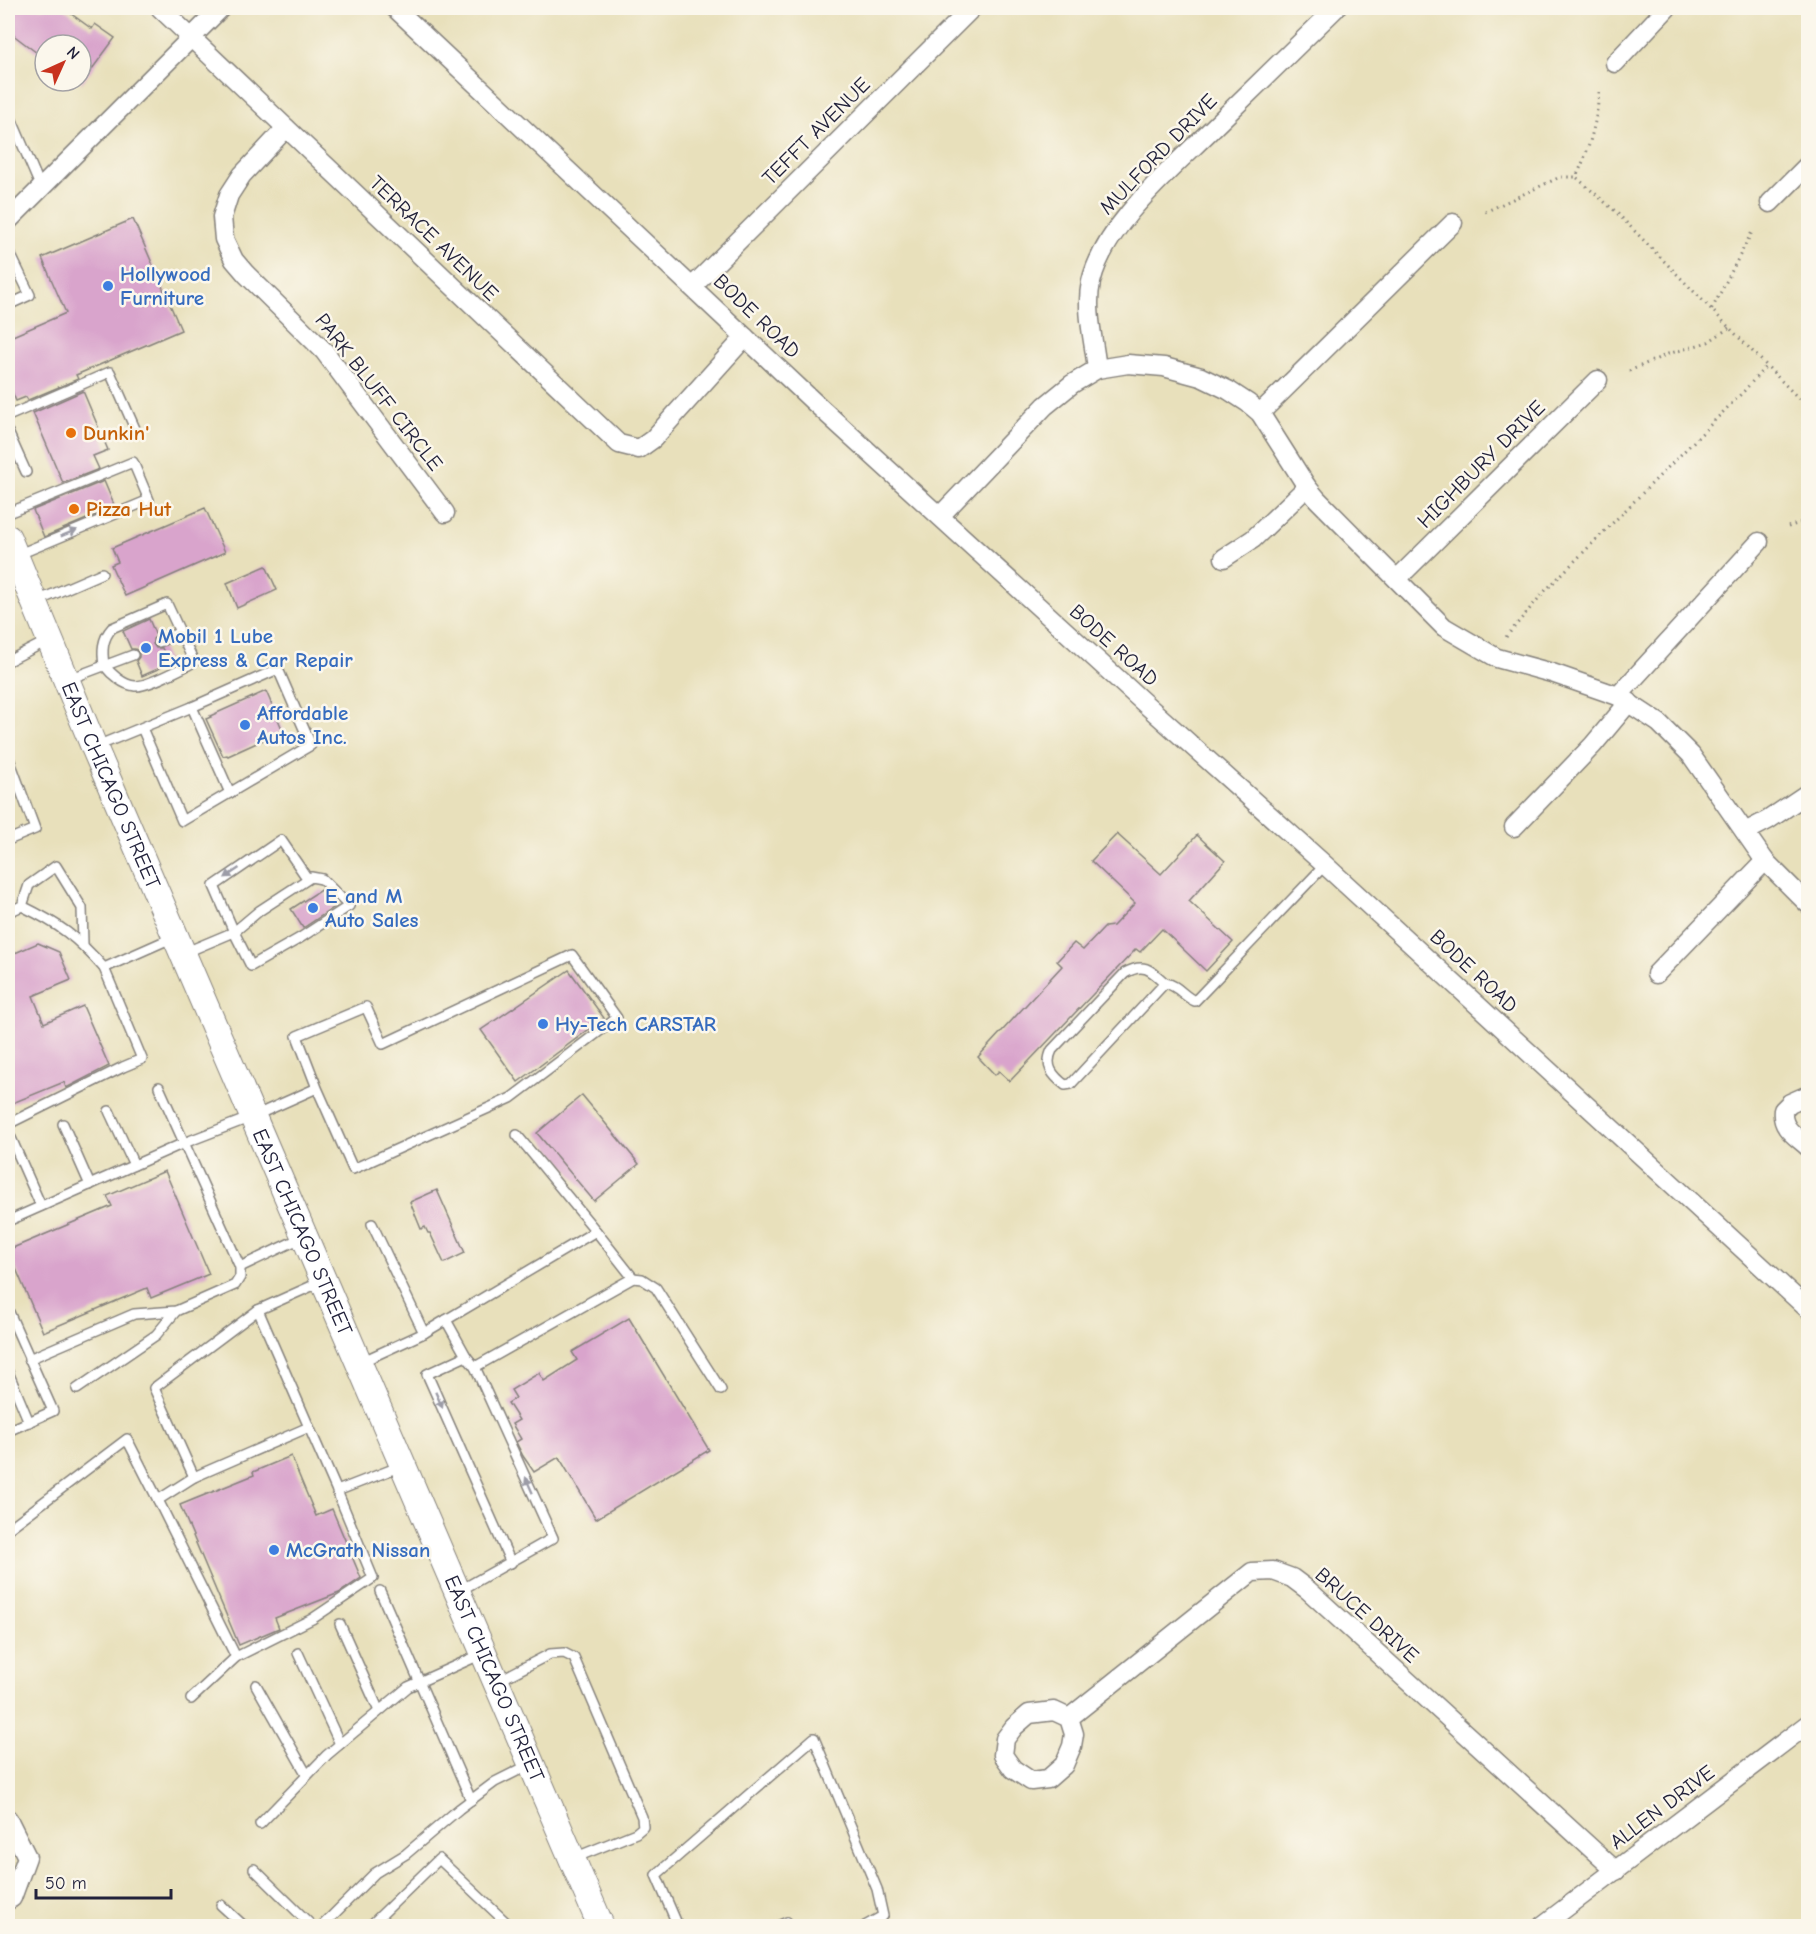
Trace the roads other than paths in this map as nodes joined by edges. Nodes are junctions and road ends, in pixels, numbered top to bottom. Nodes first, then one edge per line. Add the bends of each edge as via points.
1 (160, 8) edge
2 (221, 8) edge
3 (395, 8) edge
4 (1336, 8) edge
5 (1667, 8) edge
6 (961, 11) edge
7 (191, 38) junction
8 (1615, 63) dead end
9 (8, 111) edge
10 (286, 128) junction
11 (1809, 165) edge
12 (41, 188) junction
13 (1770, 203) dead end
14 (8, 221) edge
15 (1453, 223) dead end
16 (8, 249) edge
17 (693, 286) junction
18 (8, 305) edge
19 (745, 337) junction
20 (1097, 369) junction
21 (1598, 380) dead end
22 (1260, 413) junction
23 (8, 414) edge
24 (135, 431) dead end
25 (8, 432) edge
26 (26, 472) dead end
27 (1307, 487) junction
28 (8, 513) edge
29 (445, 513) dead end
30 (940, 516) junction
31 (1759, 542) dead end
32 (11, 547) edge
33 (1224, 558) dead end
34 (102, 573) dead end
35 (1397, 579) junction
36 (33, 602) junction
37 (180, 632) junction
38 (50, 640) junction
39 (159, 642) dead end
40 (133, 655) dead end
41 (8, 661) edge
42 (104, 665) junction
43 (66, 680) junction
44 (1623, 699) junction
45 (192, 707) junction
46 (142, 728) junction
47 (94, 747) junction
48 (8, 756) edge
49 (230, 793) junction
50 (1809, 793) edge
51 (1514, 827) dead end
52 (1745, 832) junction
53 (8, 840) edge
54 (1765, 861) junction
55 (1325, 865) junction
56 (307, 878) junction
57 (1809, 904) edge
58 (22, 906) junction
59 (8, 912) edge
60 (234, 932) junction
61 (83, 944) junction
62 (180, 945) junction
63 (104, 968) junction
64 (1656, 974) dead end
65 (1165, 983) junction
66 (159, 1087) dead end
67 (317, 1088) junction
68 (1809, 1095) edge
69 (109, 1111) dead end
70 (254, 1116) junction
71 (8, 1124) edge
72 (63, 1124) dead end
73 (517, 1135) dead end
74 (11, 1138) dead end
75 (184, 1143) junction
76 (1809, 1148) edge
77 (134, 1165) junction
78 (90, 1185) junction
79 (42, 1206) junction
80 (8, 1221) edge
81 (372, 1224) dead end
82 (596, 1231) junction
83 (305, 1236) junction
84 (240, 1267) junction
85 (633, 1278) junction
86 (325, 1280) junction
87 (1809, 1309) edge
88 (8, 1310) edge
89 (258, 1310) junction
90 (176, 1311) junction
91 (446, 1320) junction
92 (424, 1333) junction
93 (466, 1356) junction
94 (29, 1359) junction
95 (359, 1363) junction
96 (475, 1366) junction
97 (8, 1372) edge
98 (77, 1389) dead end
99 (721, 1390) dead end
100 (30, 1422) junction
101 (309, 1427) junction
102 (8, 1431) edge
103 (403, 1465) junction
104 (194, 1477) junction
105 (337, 1491) junction
106 (158, 1500) junction
107 (8, 1529) edge
108 (510, 1563) junction
109 (380, 1591) dead end
110 (457, 1592) junction
111 (340, 1623) dead end
112 (298, 1653) dead end
113 (484, 1653) junction
114 (236, 1657) junction
115 (418, 1681) junction
116 (496, 1682) junction
117 (256, 1685) dead end
118 (191, 1699) dead end
119 (379, 1711) junction
120 (1069, 1718) dead end
121 (1809, 1724) edge
122 (340, 1744) junction
123 (531, 1764) junction
124 (307, 1775) junction
125 (471, 1800) junction
126 (8, 1819) edge
127 (260, 1824) dead end
128 (572, 1859) junction
129 (255, 1869) dead end
130 (1616, 1871) junction
131 (8, 1899) edge
132 (221, 1905) dead end
133 (1564, 1920) edge
134 (244, 1926) edge
135 (312, 1926) edge
136 (322, 1926) edge
137 (370, 1926) edge
138 (510, 1926) edge
139 (601, 1926) edge
140 (678, 1926) edge
141 (778, 1926) edge
142 (789, 1926) edge
143 (865, 1926) edge
144 (1542, 1926) edge

1 - 7 street, TERRACE AVENUE
2 - 7 street
3 - 17 street, BODE ROAD
4 - 20 street, MULFORD DRIVE via 1120,222 1091,282 1089,317
5 - 8 street
6 - 17 street, TEFFT AVENUE
7 - 10 street, TERRACE AVENUE
7 - 12 street
9 - 12 lane
10 - 19 street, TERRACE AVENUE via 619,444 634,449 645,446
10 - 29 street, PARK BLUFF CIRCLE via 229,195 222,217 224,239 246,274 324,351
11 - 13 street
12 - 14 street
15 - 22 street
16 - 18 lane via 30,295
17 - 19 street, BODE ROAD
19 - 30 street, BODE ROAD
20 - 22 street via 1128,363 1183,372 1228,390
20 - 30 street via 1045,406
21 - 35 street, HIGHBURY DRIVE
22 - 27 street
23 - 24 lane via 110,372
25 - 26 lane
27 - 33 street via 1253,539
27 - 35 street
32 -> 28 lane via 150,500 133,462
30 - 55 street, BODE ROAD
31 - 44 street
32 - 36 main road, EAST CHICAGO STREET
34 - 36 lane
35 - 44 street via 1444,627 1497,658
36 - 38 main road, EAST CHICAGO STREET
37 - 39 lane
37 - 42 lane via 167,604 112,628 103,646
37 - 42 lane via 194,663 135,686
38 - 41 lane
38 - 43 main road, EAST CHICAGO STREET
40 - 42 lane
42 - 43 lane
43 - 47 main road, EAST CHICAGO STREET
44 - 51 street via 1593,745
44 - 52 street via 1659,723 1691,755
45 - 46 lane
45 - 49 lane
45 - 49 lane via 278,669 311,745
46 - 47 lane
46 - 49 lane via 182,821
47 - 62 main road, EAST CHICAGO STREET
48 - 53 lane via 35,829
50 - 52 street
52 - 54 street
54 - 57 street
54 - 64 street
55 - 65 lane via 1195,1001
55 - 87 street, BODE ROAD
56 - 60 lane
56 -> 60 lane via 281,840 214,886
56 - 60 lane via 320,878 349,906 252,966
58 - 59 lane
58 - 61 lane via 52,920
58 - 61 lane via 29,885 56,867 82,908
60 - 62 lane
61 - 63 lane
62 - 63 lane
62 - 70 main road, EAST CHICAGO STREET
63 - 71 lane via 142,1059
65 - 65 lane via 1071,1084 1065,1085 1052,1073 1052,1050 1125,974 1144,968
66 - 75 lane
67 - 67 lane via 353,1169 511,1098 617,1018 572,955 383,1044 366,1008 297,1036
67 - 70 lane
68 - 76 street via 1790,1103 1782,1118 1784,1125
69 - 77 lane
70 - 75 lane
70 - 83 main road, EAST CHICAGO STREET
72 - 78 lane
73 - 82 lane
74 - 79 lane
75 - 77 lane
75 - 84 lane
77 - 78 lane
78 - 79 lane
79 - 80 lane
81 - 92 lane
82 - 85 lane
82 - 91 lane
83 - 84 lane
83 - 86 main road, EAST CHICAGO STREET
84 - 90 lane via 235,1285
85 - 96 lane
85 - 99 lane via 656,1288
86 - 89 lane
86 - 95 main road, EAST CHICAGO STREET
88 - 94 lane
89 - 101 lane
89 - 104 lane via 154,1388
90 - 94 lane via 134,1314
90 - 98 lane via 156,1335
91 - 92 lane
91 - 93 lane
92 - 95 lane
93 - 96 lane
93 -> 108 lane via 427,1374
94 - 100 lane via 53,1411
95 - 103 main road, EAST CHICAGO STREET
108 -> 96 lane via 553,1538
97 - 100 lane
100 - 102 lane
101 - 104 lane
101 - 105 lane
103 - 105 lane
103 - 110 main road, EAST CHICAGO STREET
104 - 106 lane
105 - 114 lane via 373,1578 312,1619
106 - 107 lane via 127,1439
106 - 114 lane
108 - 110 lane
109 - 115 lane
110 - 113 main road, EAST CHICAGO STREET
111 - 119 lane
112 - 122 lane
113 - 115 lane
113 - 116 main road, EAST CHICAGO STREET
114 - 118 lane
115 - 119 lane
115 - 125 lane
116 - 123 main road, EAST CHICAGO STREET
116 - 128 lane via 550,1654 564,1653 574,1658 588,1690 643,1827
117 - 124 lane
119 - 122 lane
120 - 130 street, BRUCE DRIVE via 1252,1572 1274,1571 1308,1590
121 - 130 street, ALLEN DRIVE
122 - 124 lane
123 - 125 lane via 495,1782
123 - 128 main road, EAST CHICAGO STREET
124 - 127 lane
125 - 136 lane via 406,1854 375,1873
126 - 131 street via 27,1857 12,1898
128 - 139 main road, EAST CHICAGO STREET
129 - 135 lane
130 - 133 street, ALLEN DRIVE
132 - 134 lane
133 - 144 street, ALLEN DRIVE
137 - 138 lane via 439,1859
140 - 143 lane via 656,1875 814,1738 876,1889 883,1916
141 - 142 lane via 787,1922

